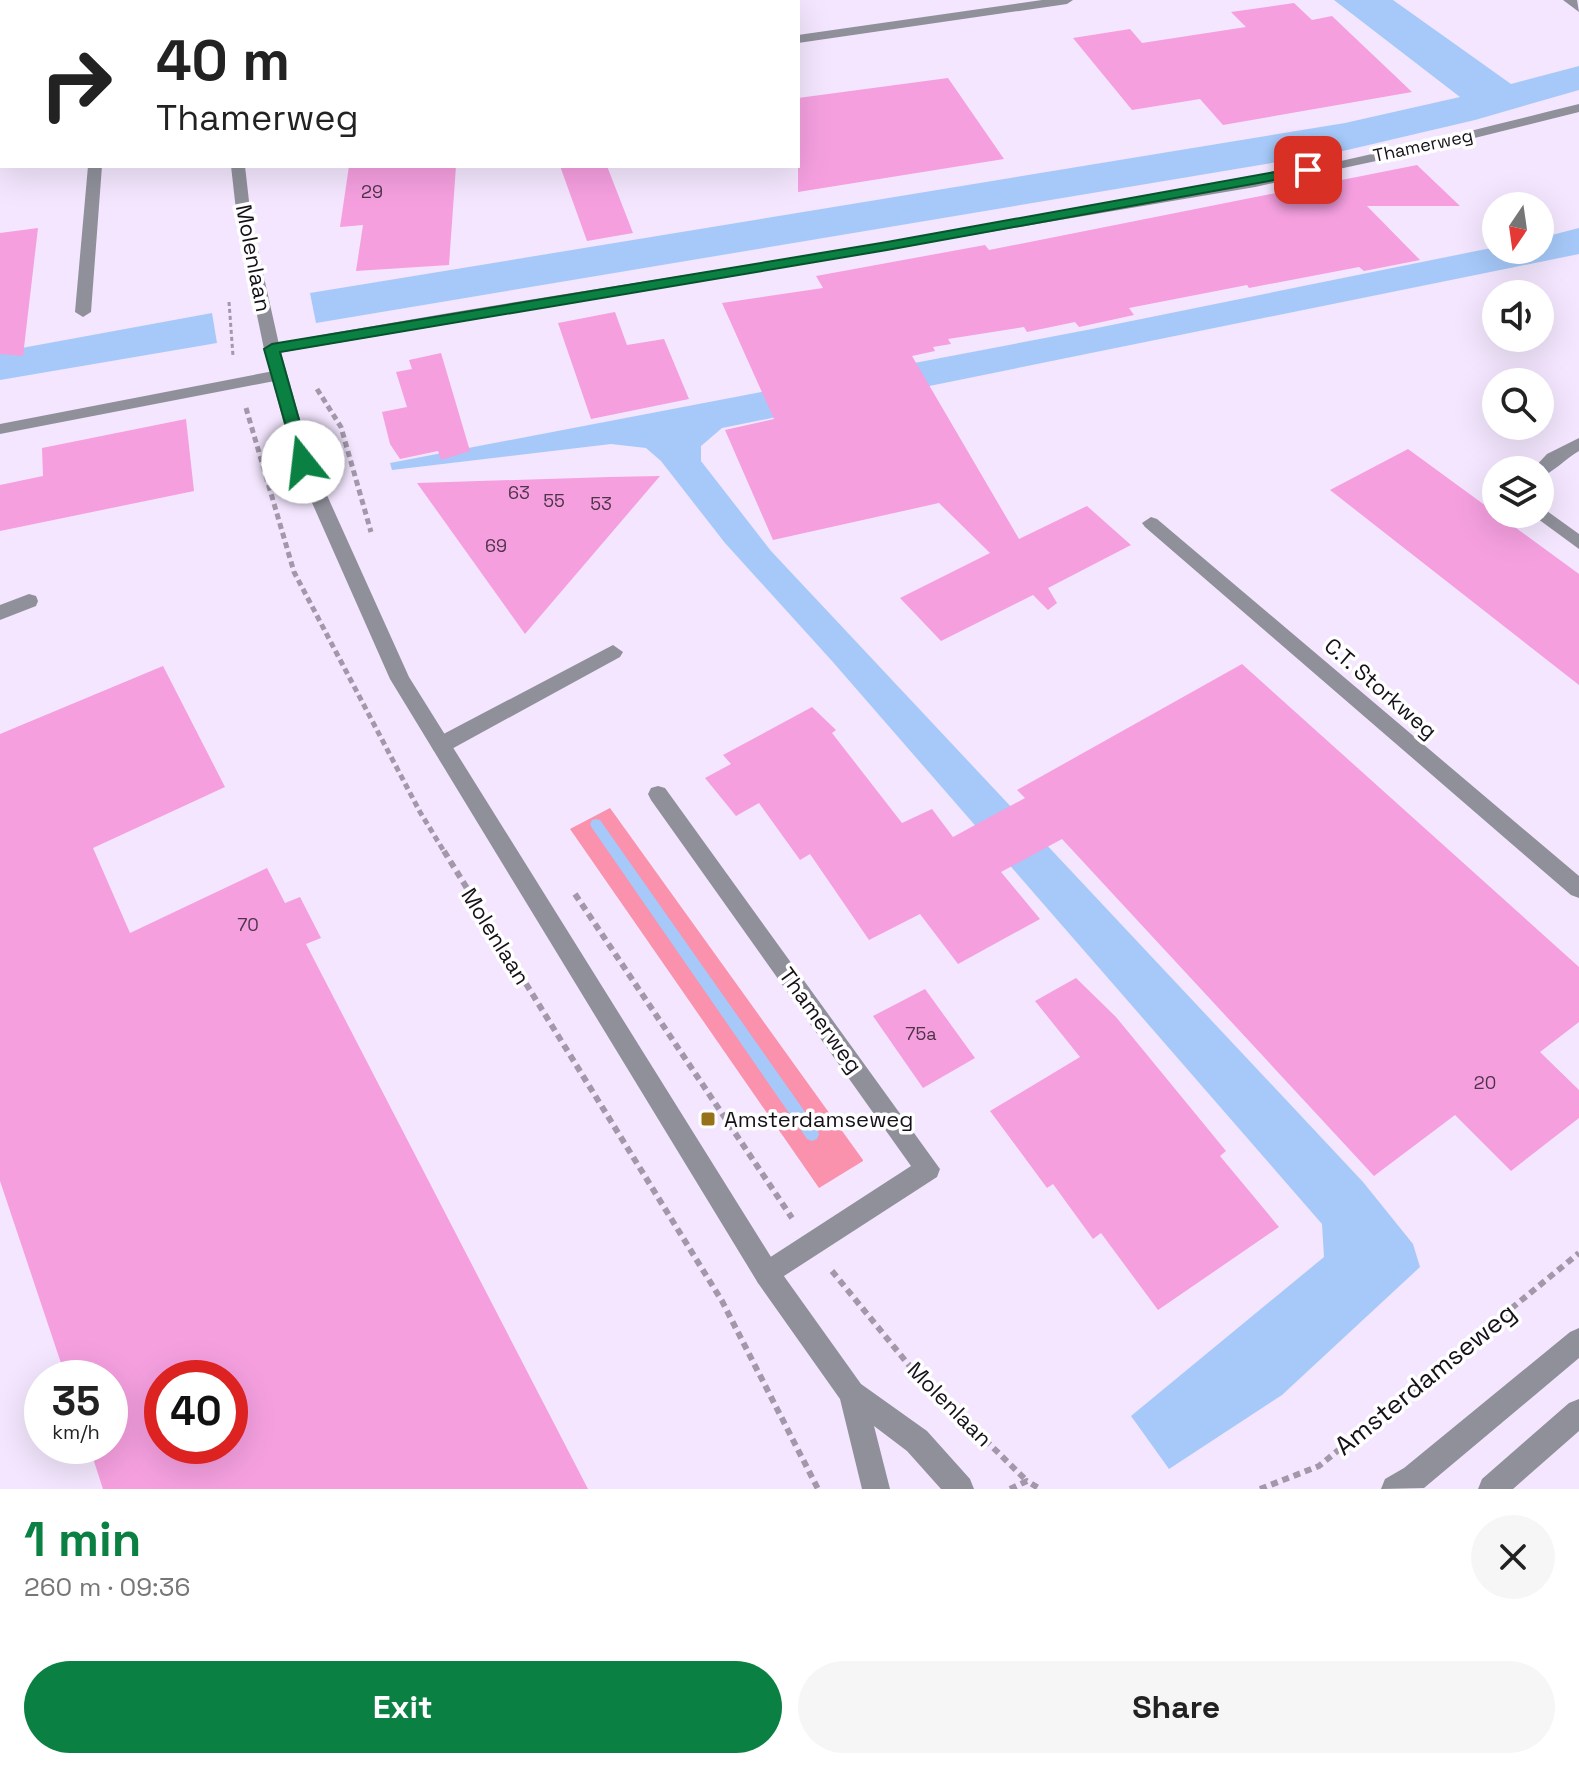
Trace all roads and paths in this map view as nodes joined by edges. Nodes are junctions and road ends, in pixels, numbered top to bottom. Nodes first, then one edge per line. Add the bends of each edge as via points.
1 (1067, 0) edge
2 (1569, 0) edge
3 (1579, 8) edge
4 (800, 39) edge
5 (1579, 108) edge
6 (95, 168) edge
7 (238, 168) edge
8 (83, 312) dead end
9 (306, 342) junction
10 (272, 349) junction
11 (233, 356) dead end
12 (279, 375) junction
13 (238, 383) junction
14 (0, 429) edge
15 (1579, 444) edge
16 (1554, 457) edge
17 (1151, 523) dead end
18 (1554, 523) edge
19 (1579, 543) edge
20 (376, 546) dead end
21 (29, 601) dead end
22 (0, 613) edge
23 (613, 652) dead end
24 (441, 745) junction
25 (658, 794) dead end
26 (1579, 889) edge
27 (572, 890) dead end
28 (811, 1246) junction
29 (1579, 1253) edge
30 (767, 1274) junction
31 (1579, 1341) edge
32 (852, 1393) junction
33 (1579, 1413) edge
34 (1027, 1481) junction
35 (818, 1489) edge
36 (876, 1489) edge
37 (960, 1489) edge
38 (1010, 1489) edge
39 (1040, 1489) edge
40 (1260, 1489) edge
41 (1395, 1489) edge
42 (1492, 1489) edge

1 - 4 street
2 - 3 street
5 - 9 street, Thamerweg via 1252,182
6 - 8 street
7 - 10 street, Molenlaan
9 - 10 street, Thamerweg
9 - 20 path via 316,386 341,427
10 - 12 street, Molenlaan
11 - 13 path, Molenlaan
12 - 13 street
12 - 24 street, Molenlaan via 303,462 345,561 400,679
13 - 14 street
13 - 35 path, Molenlaan via 294,572 420,812 722,1301
15 - 16 street
17 - 26 street, C.T. Storkweg
18 - 19 street
21 - 22 street
23 - 24 street
24 - 30 street, Molenlaan
25 - 28 street, Thamerweg via 928,1169
27 - 28 path, Molenlaan
28 - 30 street, Thamerweg
28 - 34 path, Molenlaan via 908,1364
29 - 40 path, Amsterdamseweg via 1319,1466
30 - 32 street, Molenlaan
31 - 41 street
32 - 36 street, Molenlaan
32 - 37 street, Molenlaan via 917,1441
33 - 42 street
34 - 38 path
34 - 39 path, Molenlaan

